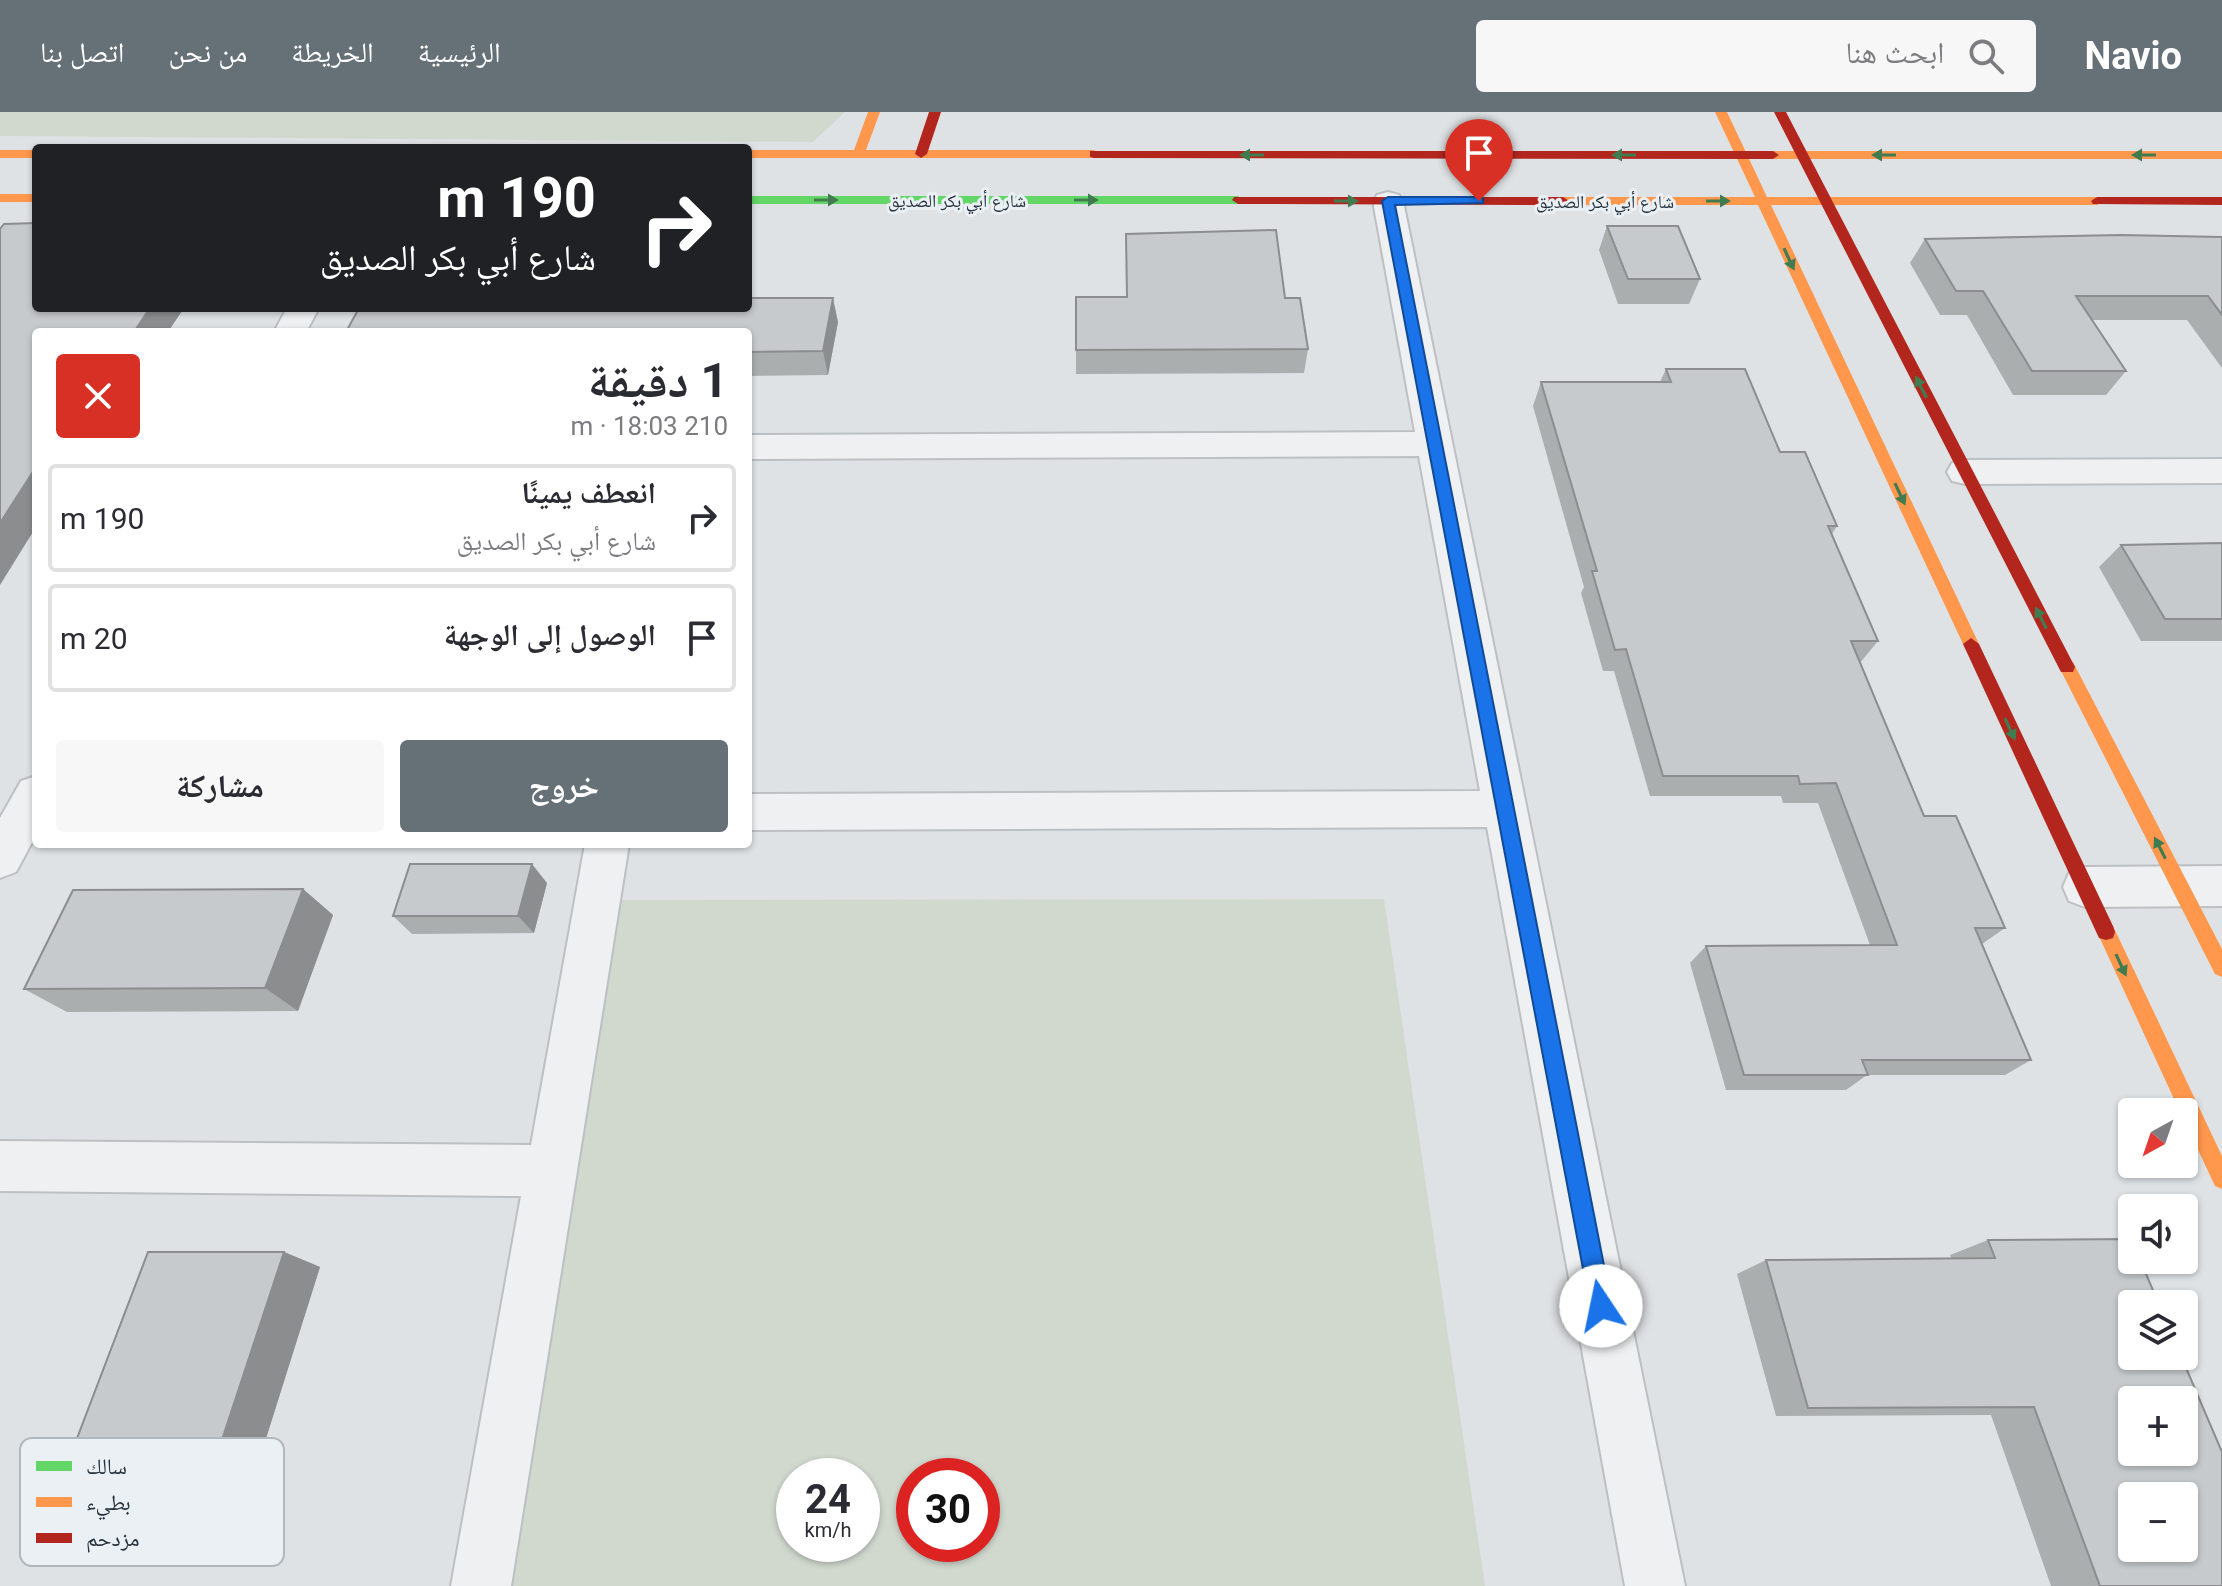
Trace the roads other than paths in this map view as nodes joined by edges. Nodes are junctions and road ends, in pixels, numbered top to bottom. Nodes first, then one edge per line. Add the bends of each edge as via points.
1 (874, 112) edge
2 (935, 112) edge
3 (1721, 112) edge
4 (1780, 112) edge
5 (0, 154) edge
6 (32, 154) edge
7 (752, 154) edge
8 (921, 154) junction
9 (858, 155) junction
10 (1741, 155) junction
11 (1803, 155) junction
12 (2222, 155) edge
13 (0, 198) edge
14 (32, 198) edge
15 (752, 200) edge
16 (1388, 201) junction
17 (1762, 201) junction
18 (1826, 201) junction
19 (2222, 201) edge
20 (1435, 444) junction
21 (752, 447) edge
22 (2222, 471) edge
23 (1965, 472) junction
24 (32, 807) edge
25 (1505, 809) junction
26 (752, 812) edge
27 (606, 848) edge
28 (0, 859) edge
29 (2201, 886) edge
30 (2085, 887) junction
31 (2222, 968) edge
32 (0, 1166) edge
33 (551, 1171) junction
34 (2222, 1179) edge
35 (481, 1586) edge
36 (1655, 1586) edge

1 - 9 street
2 - 8 street
3 - 10 street
4 - 11 street
5 - 6 street
7 - 9 street
8 - 9 street
10 -> 8 street
10 - 11 street
10 - 17 street
12 -> 11 street
11 - 18 street
13 - 14 street
15 -> 16 street, شارع أبي بكر الصديق
16 -> 17 street, شارع أبي بكر الصديق
16 - 20 street
17 - 18 street, شارع أبي بكر الصديق
17 -> 30 street
18 - 19 street, شارع أبي بكر الصديق
23 -> 18 street
20 - 21 street
20 - 25 street
22 - 23 street
29 -> 23 street
24 - 28 street
25 - 26 street
25 - 36 street
27 - 33 street
29 - 30 street
29 - 31 street
30 -> 34 street
32 - 33 street
33 - 35 street

